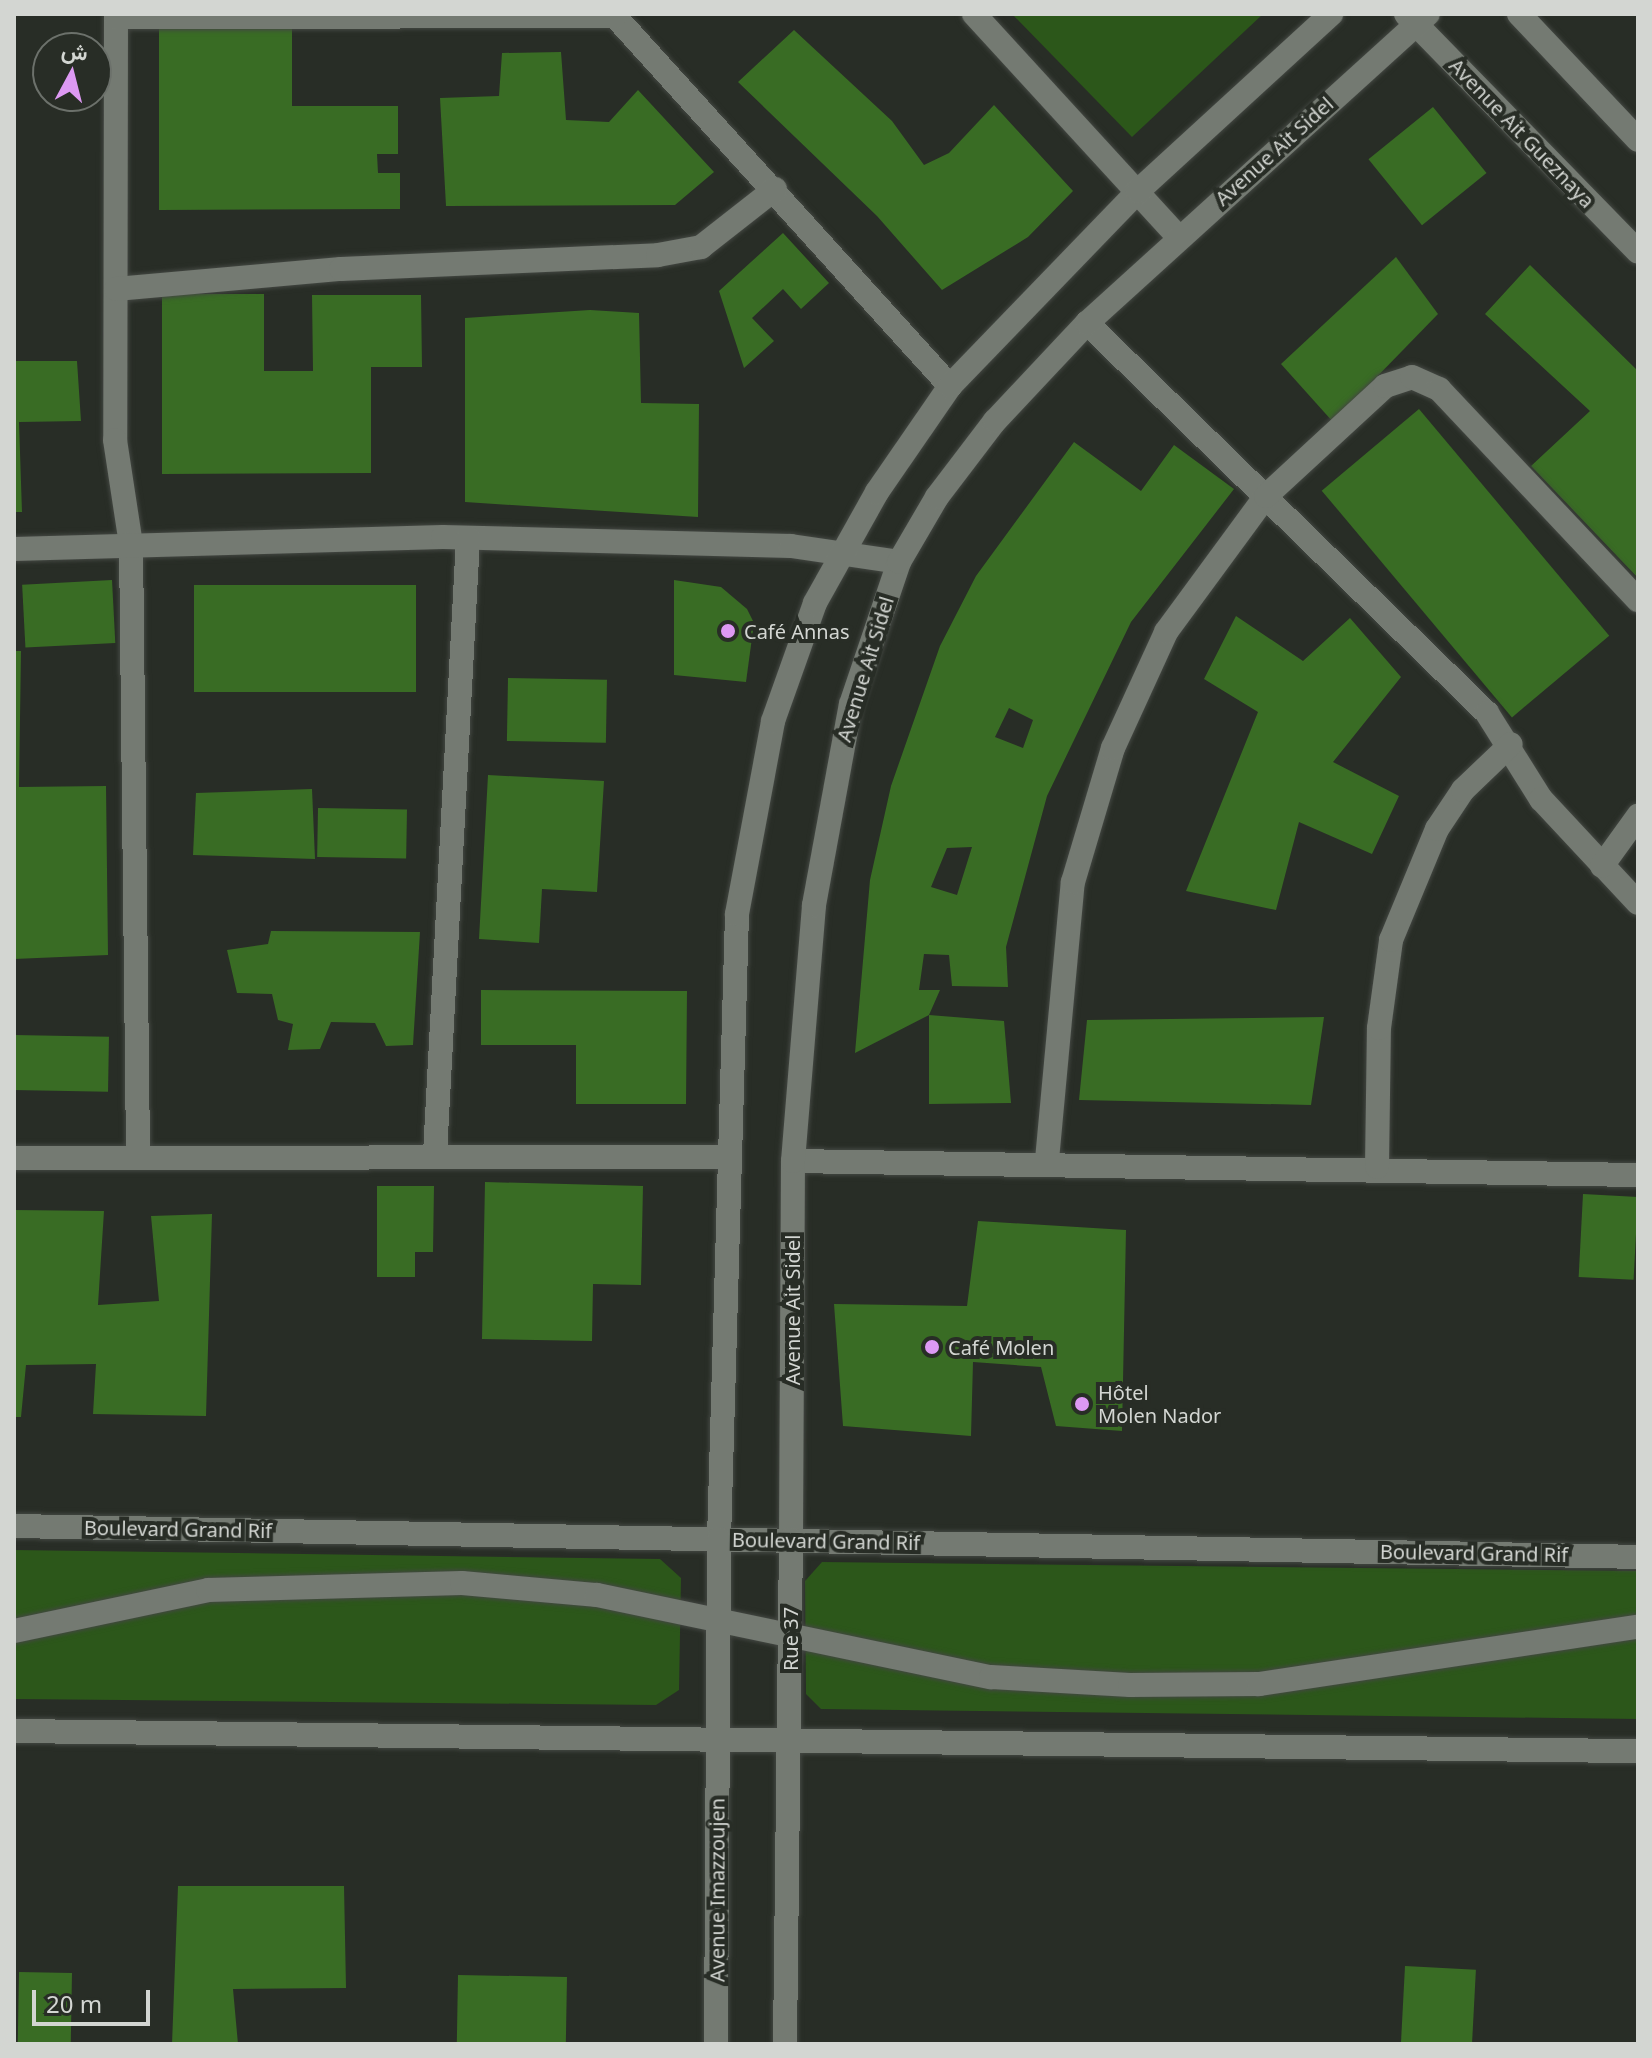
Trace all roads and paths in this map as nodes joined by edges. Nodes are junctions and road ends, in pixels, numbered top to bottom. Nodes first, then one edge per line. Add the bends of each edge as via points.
1 (974, 14) edge
2 (1331, 14) edge
3 (1519, 14) edge
4 (614, 15) edge
5 (116, 16) edge
6 (1417, 17) edge
7 (1638, 140) edge
8 (775, 189) junction
9 (1138, 191) junction
10 (1178, 237) junction
11 (1638, 252) edge
12 (116, 289) junction
13 (1087, 323) junction
14 (950, 386) junction
15 (1266, 496) junction
16 (468, 538) junction
17 (131, 544) junction
18 (14, 549) edge
19 (842, 550) junction
20 (899, 562) junction
21 (1638, 600) edge
22 (1511, 744) junction
23 (1638, 816) edge
24 (1602, 866) junction
25 (1638, 903) edge
26 (138, 1154) junction
27 (435, 1154) junction
28 (725, 1157) junction
29 (14, 1158) edge
30 (1047, 1160) junction
31 (793, 1161) junction
32 (1377, 1167) junction
33 (1638, 1175) edge
34 (14, 1526) edge
35 (719, 1539) junction
36 (791, 1539) junction
37 (1638, 1557) edge
38 (718, 1622) junction
39 (1638, 1627) edge
40 (14, 1631) edge
41 (790, 1637) junction
42 (14, 1731) edge
43 (718, 1736) junction
44 (790, 1738) junction
45 (1638, 1751) edge
46 (716, 2044) edge
47 (785, 2044) edge

1 - 9 street
2 - 9 street
3 - 7 street
4 - 5 street
4 - 8 street
5 - 12 street
6 - 10 street, Avenue Ait Sidel
6 - 11 street, Avenue Ait Gueznaya
8 - 12 street via 701,247 658,255 341,269
8 - 14 street
9 - 10 street
9 - 14 street
10 - 13 street, Avenue Ait Sidel
12 - 17 street via 115,440
13 - 15 street
13 - 20 street, Avenue Ait Sidel via 995,421
14 - 19 street
15 - 21 street via 1385,386 1412,377 1439,389
15 - 22 street
15 - 30 street via 1166,632 1113,748 1073,882
16 - 17 street
16 - 19 street
16 - 27 street
17 - 18 street
17 - 26 street
19 - 20 street
19 - 28 street via 795,653 756,795 737,914
20 - 31 street, Avenue Ait Sidel via 851,704 829,797
22 - 24 street via 1541,799
22 - 32 street via 1463,790 1437,829 1391,940 1379,1028
23 - 24 street
24 - 25 street
26 - 27 street
26 - 29 street
27 - 28 street
28 - 35 street
30 - 31 street
30 - 32 street
31 - 36 street, Avenue Ait Sidel
32 - 33 street
34 - 35 street, Boulevard Grand Rif
35 - 36 street, Boulevard Grand Rif
35 - 38 street
36 - 37 street, Boulevard Grand Rif
36 - 41 street, Rue 37
38 - 40 street via 597,1595 337,1581 208,1590
38 - 41 street
38 - 43 street
39 - 41 street via 1416,1665 1231,1684 991,1677
41 - 44 street, Rue 37
42 - 43 street
43 - 44 street
43 - 46 street, Avenue Imazzoujen
44 - 45 street
44 - 47 street

